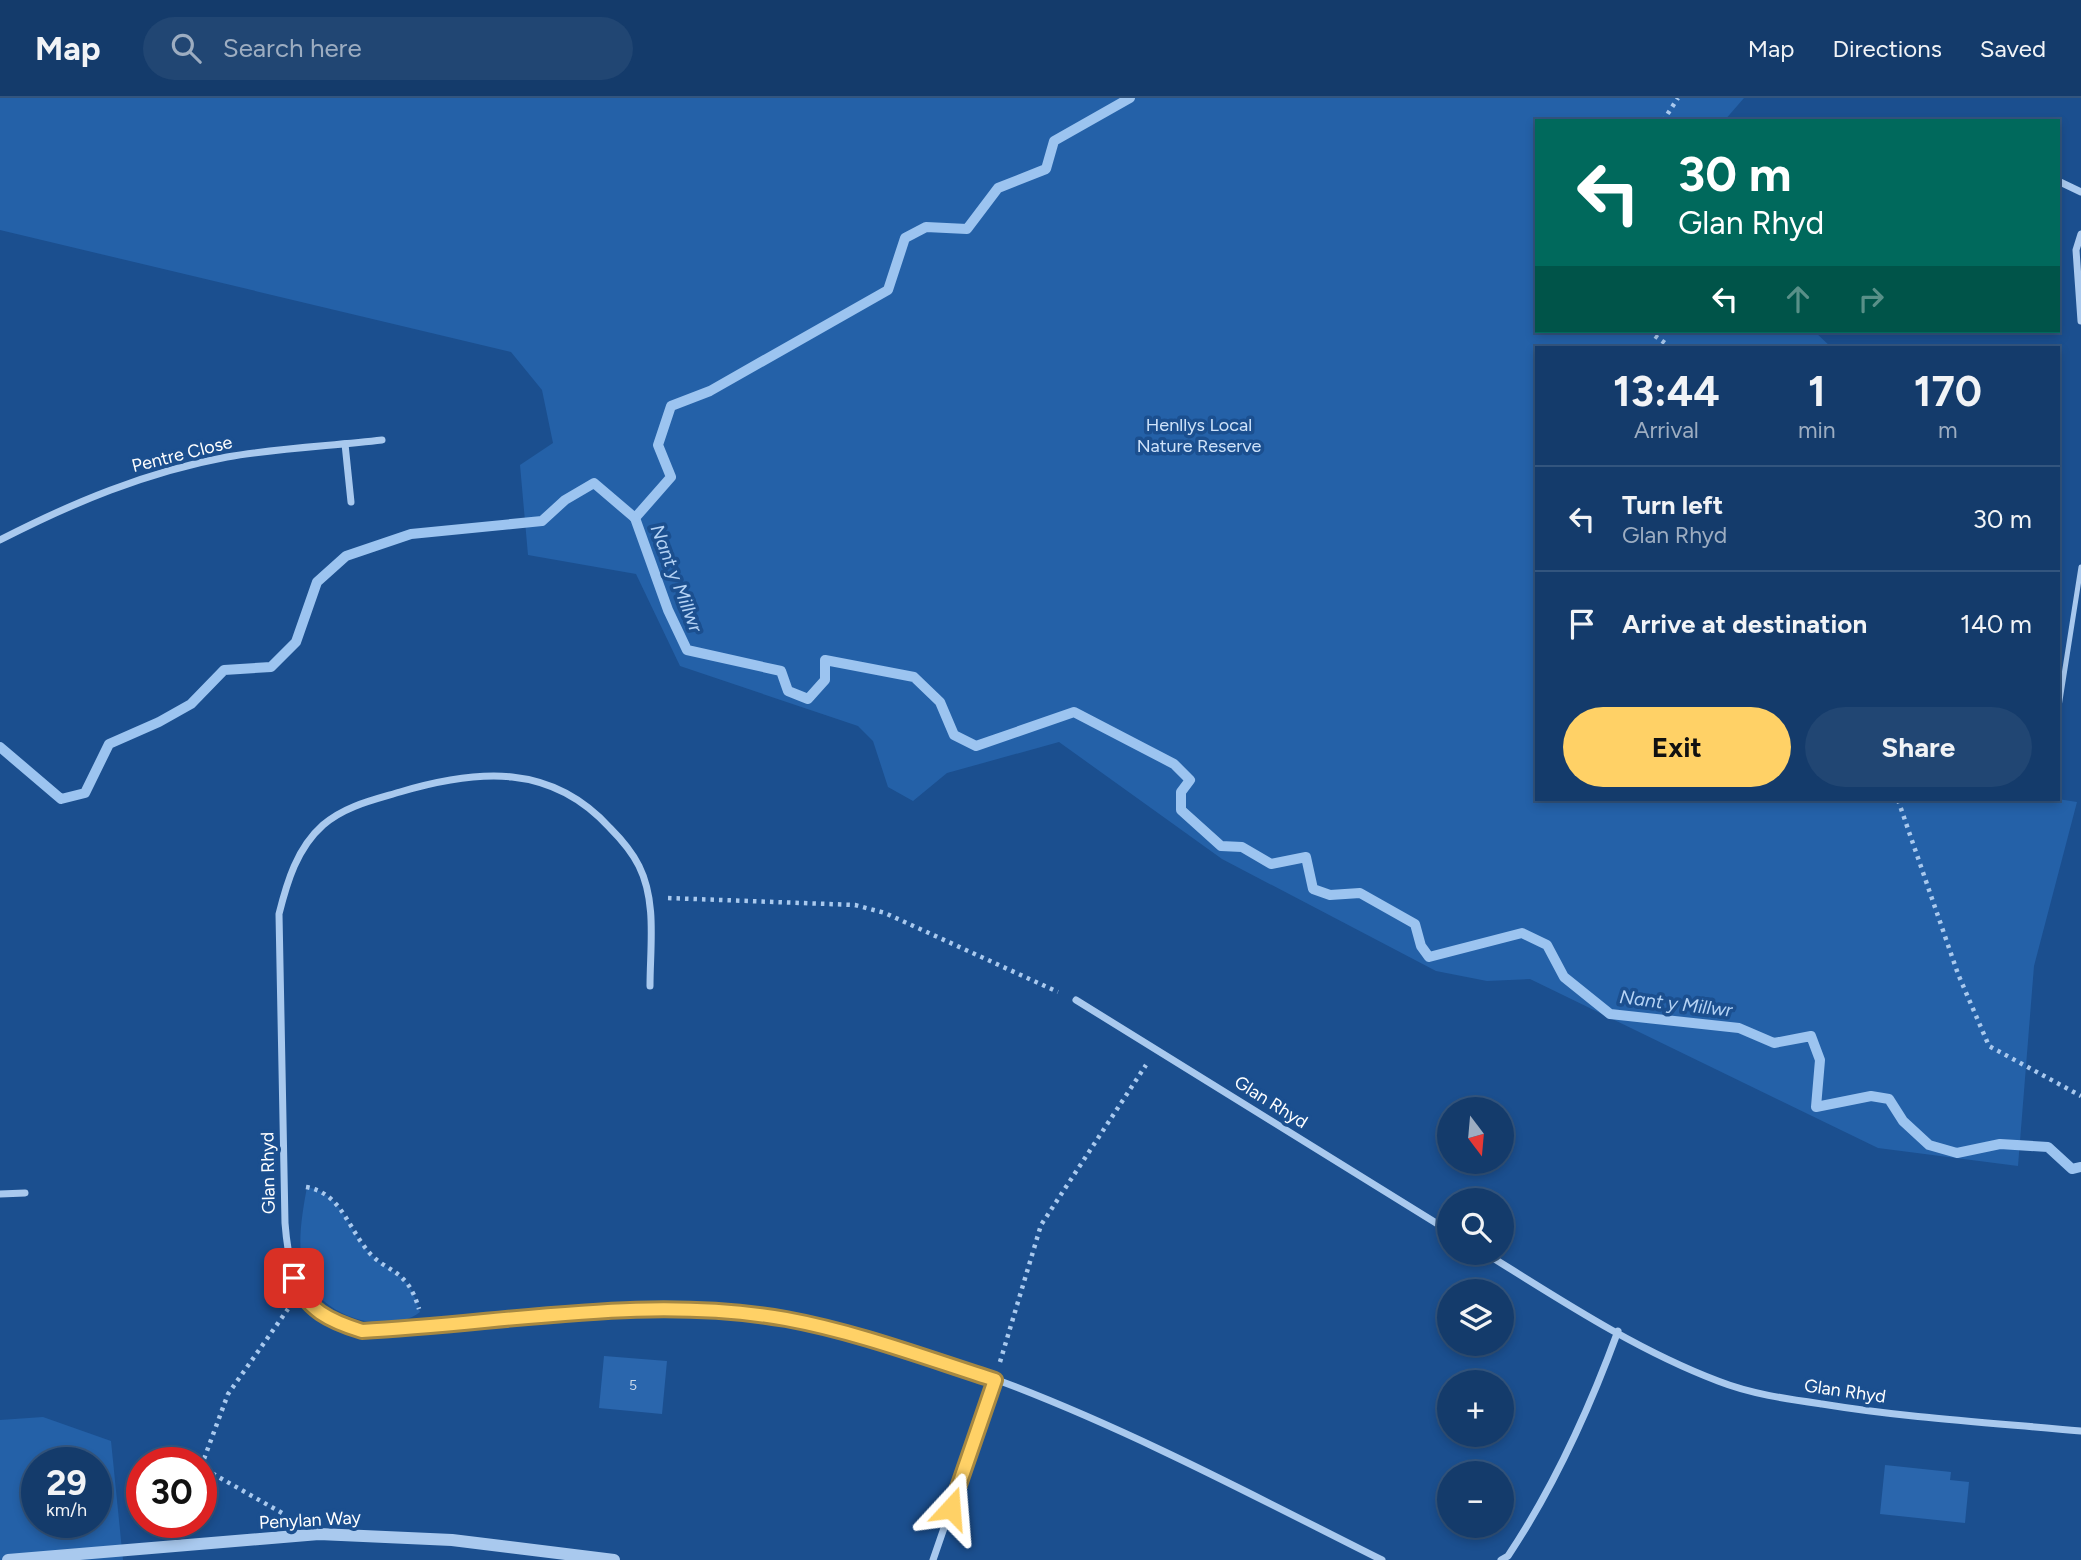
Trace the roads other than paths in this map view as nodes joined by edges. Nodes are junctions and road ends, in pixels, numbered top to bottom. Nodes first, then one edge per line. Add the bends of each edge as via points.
1 (2060, 182) edge
2 (2081, 192) edge
3 (2081, 234) edge
4 (2081, 321) edge
5 (382, 440) dead end
6 (345, 444) junction
7 (351, 502) dead end
8 (0, 540) edge
9 (2081, 566) edge
10 (2060, 700) edge
11 (650, 986) dead end
12 (1076, 1000) road end
13 (25, 1193) dead end
14 (0, 1194) edge
15 (1437, 1224) edge
16 (1505, 1265) edge
17 (1618, 1331) junction
18 (995, 1380) junction
19 (2081, 1431) edge
20 (535, 1554) edge
21 (1505, 1559) edge
22 (8, 1560) edge
23 (614, 1560) edge
24 (933, 1560) edge
25 (1382, 1560) edge

1 - 2 street
3 - 4 street via 2076,250
5 - 6 street, Pentre Close
6 - 7 street
6 - 8 street, Pentre Close via 226,457 166,472 75,503
9 - 10 lane
11 - 18 street, Glan Rhyd via 650,897 639,865 597,814 571,793 537,780 503,776 452,779 351,807 322,826 301,852 279,914 288,1259 301,1296 327,1320 362,1331 619,1309 783,1318 839,1330
12 - 15 street, Glan Rhyd
13 - 14 street
16 - 17 street, Glan Rhyd
17 - 19 street, Glan Rhyd via 1719,1382 1770,1396 1906,1415
17 - 21 street via 1597,1387 1535,1516
18 - 24 street
18 - 25 street, Glan Rhyd via 1148,1442
20 - 22 street, Penylan Way via 438,1539 319,1534
20 - 23 street, Penylan Way

